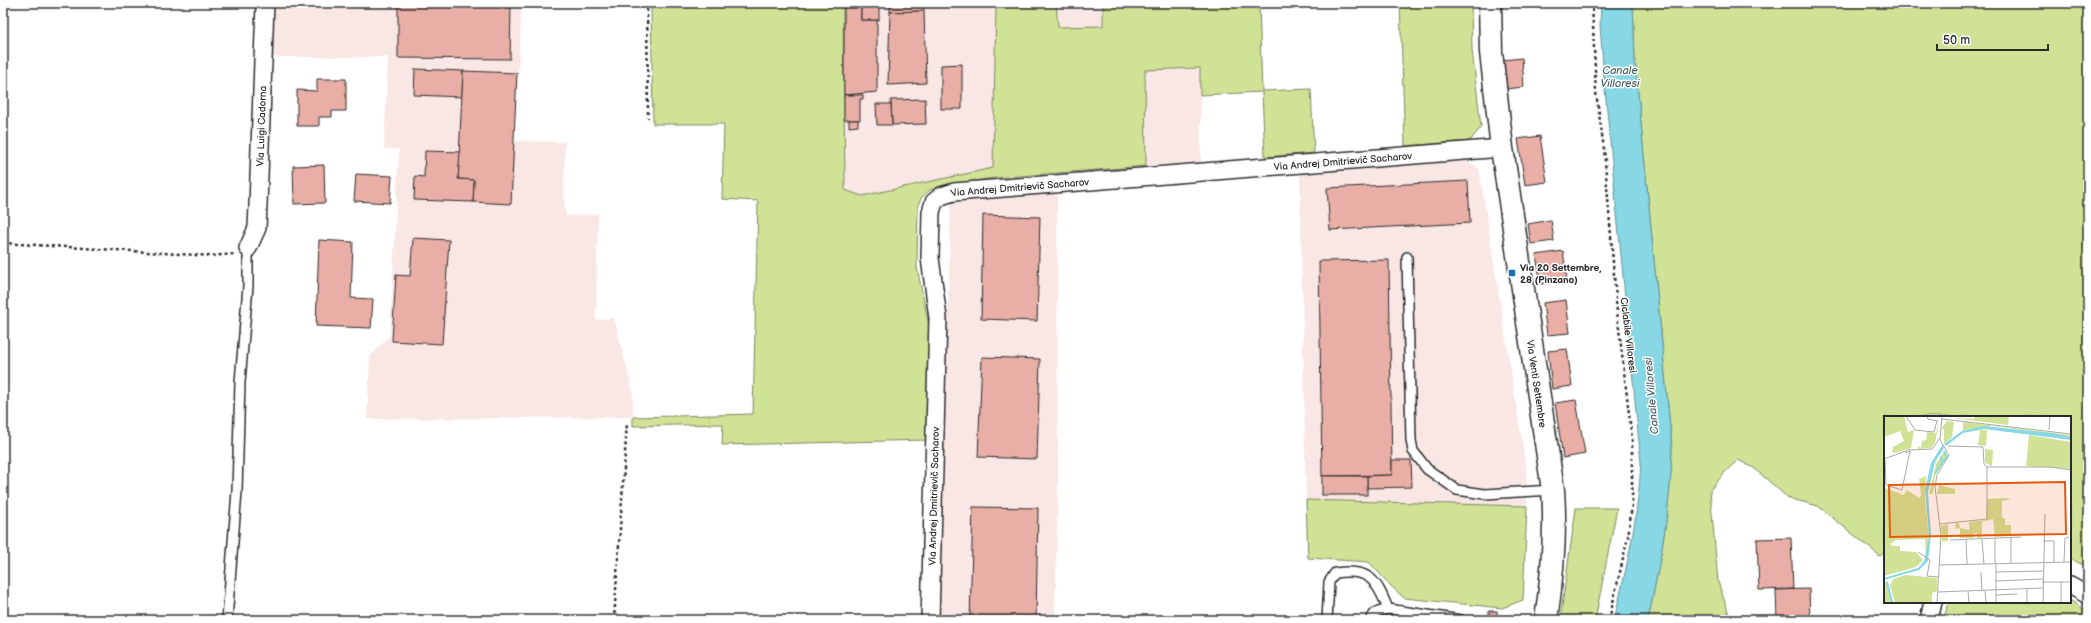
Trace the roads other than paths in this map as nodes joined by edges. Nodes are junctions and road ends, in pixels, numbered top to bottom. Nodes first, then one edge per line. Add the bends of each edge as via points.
1 (264, 3) edge
2 (1490, 3) edge
3 (1502, 148) junction
4 (248, 248) joint
5 (1407, 257) dead end
6 (1553, 490) junction
7 (2071, 586) edge
8 (2088, 595) edge
9 (1933, 603) edge
10 (1388, 609) junction
11 (227, 620) edge
12 (930, 620) edge
13 (1327, 620) edge
14 (1370, 620) edge
15 (1461, 620) edge
16 (1546, 620) edge
17 (1929, 620) edge

1 - 4 street, Via Luigi Cadorna via 258,206 256,228
2 - 3 street, Via Venti Settembre via 1491,52
3 - 6 street, Via Venti Settembre
3 - 12 street, Via Andrej Dmitrievič Sacharov via 954,192 941,196 934,202 931,212 930,258 938,318
4 - 11 lane via 237,490
5 - 6 lane via 1413,451 1427,470 1457,490 1485,494
6 - 16 street, Via Venti Settembre via 1551,576
7 - 8 street
9 - 17 street
10 - 13 lane via 1374,580 1362,572 1335,573 1329,582
10 - 14 lane via 1375,613
10 - 15 lane

